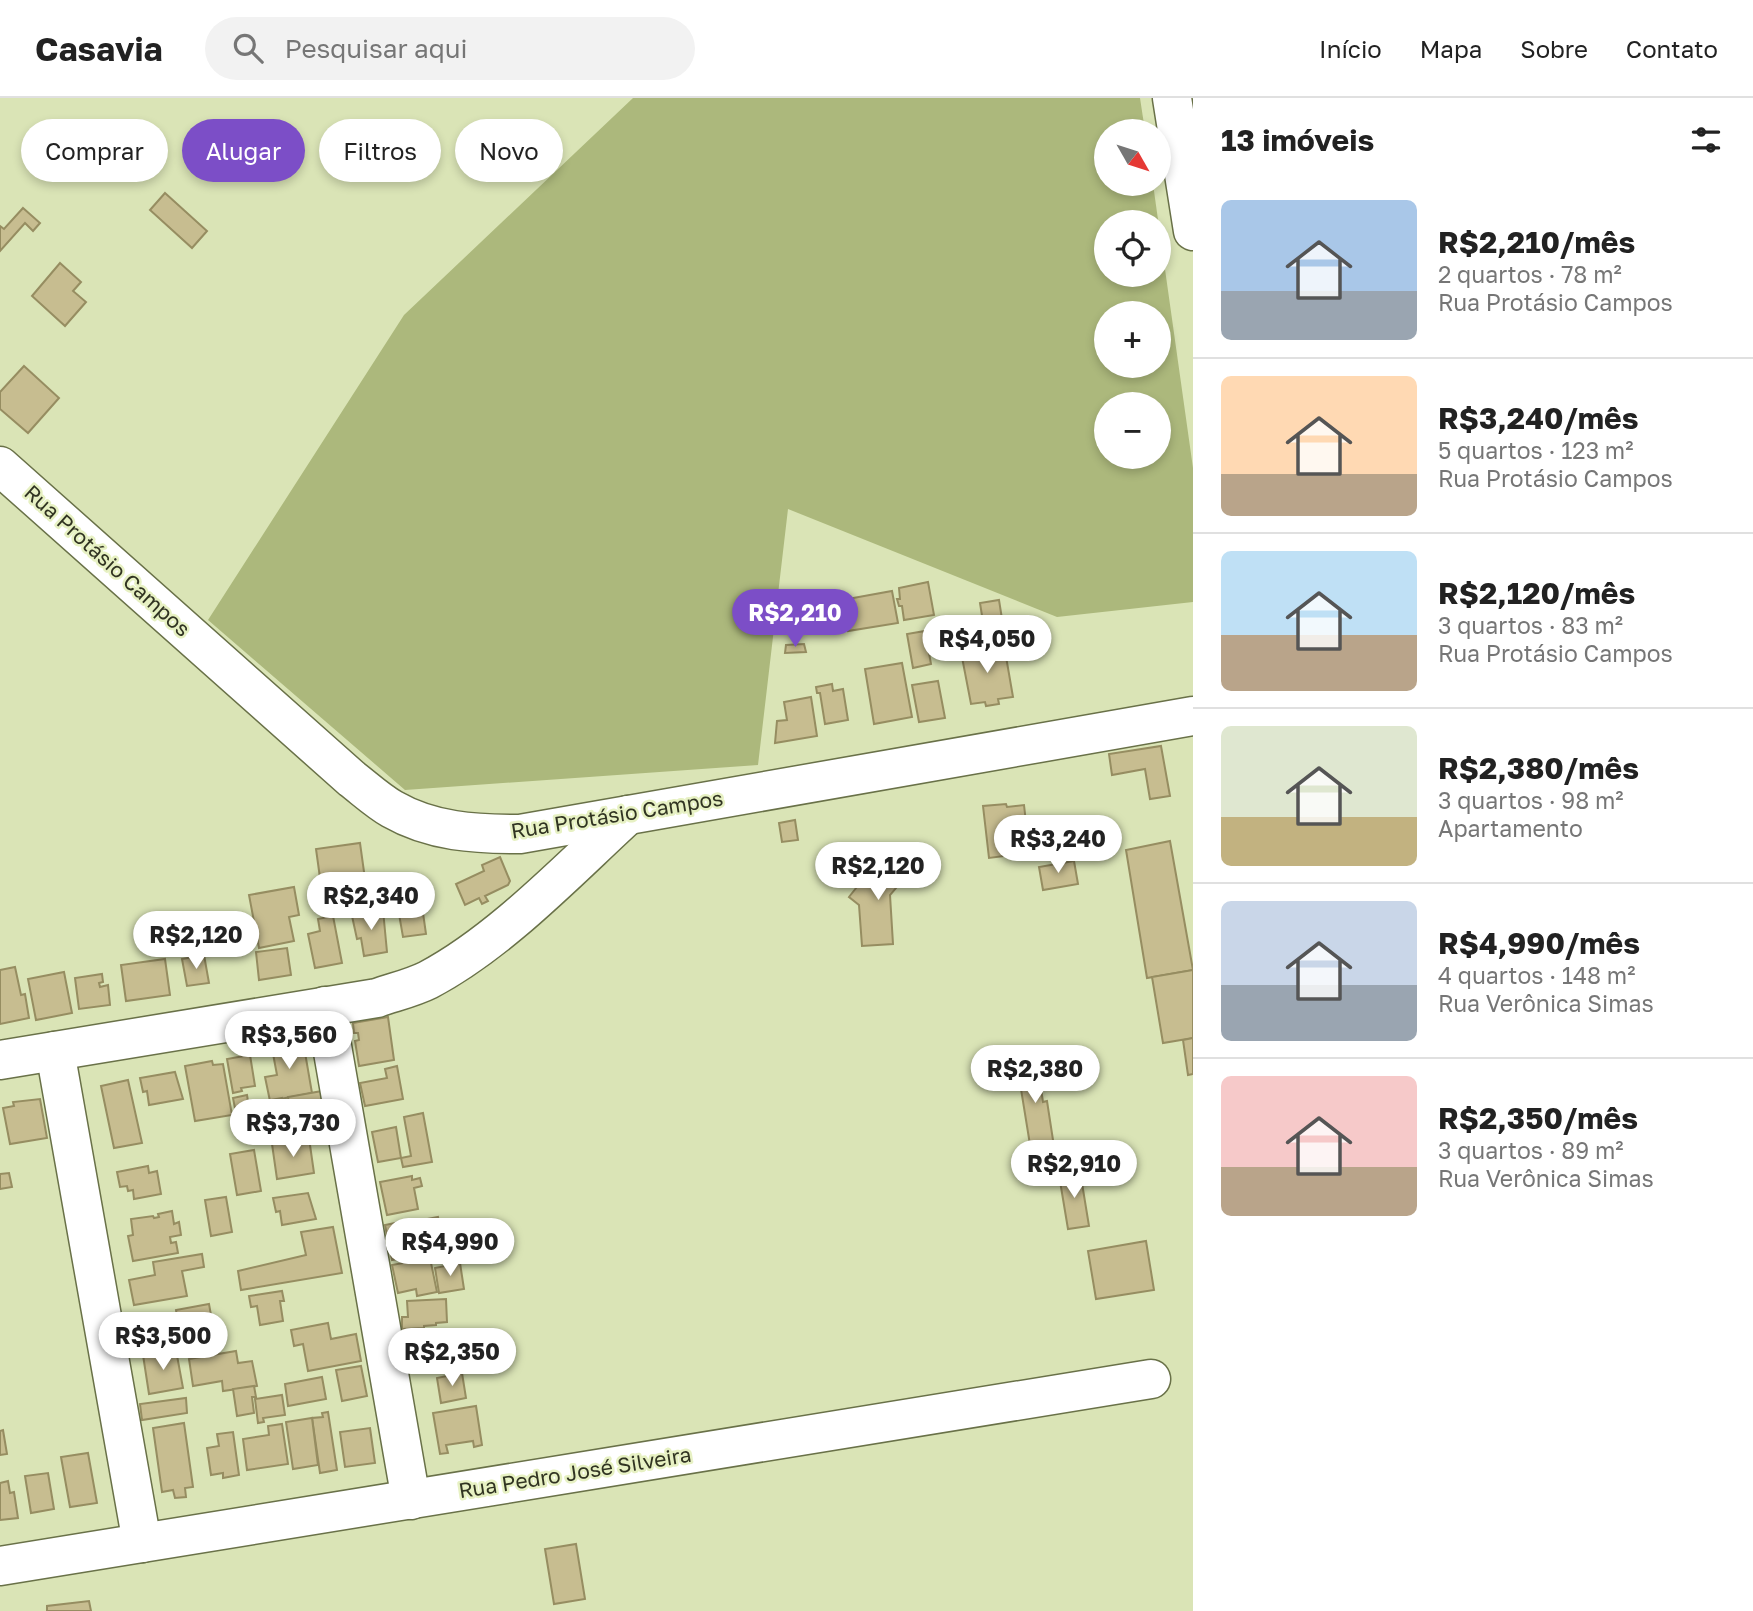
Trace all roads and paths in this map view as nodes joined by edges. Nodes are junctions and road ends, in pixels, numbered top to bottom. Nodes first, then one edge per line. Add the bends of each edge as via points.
1 (1172, 98) edge
2 (1193, 231) edge
3 (0, 466) edge
4 (1193, 716) edge
5 (628, 815) junction
6 (324, 1006) junction
7 (55, 1051) junction
8 (0, 1060) edge
9 (1151, 1379) dead end
10 (411, 1500) junction
11 (142, 1543) junction
12 (0, 1566) edge

1 - 2 street
3 - 5 street, Rua Protásio Campos via 352,779 391,808 429,826 476,834 520,834
4 - 5 street, Rua Protásio Campos
5 - 6 street via 468,957 413,986 377,998
6 - 7 street
6 - 10 street
7 - 8 street
7 - 11 street
9 - 10 street, Rua Pedro José Silveira
10 - 11 street, Rua Pedro José Silveira
11 - 12 street, Rua Pedro José Silveira

